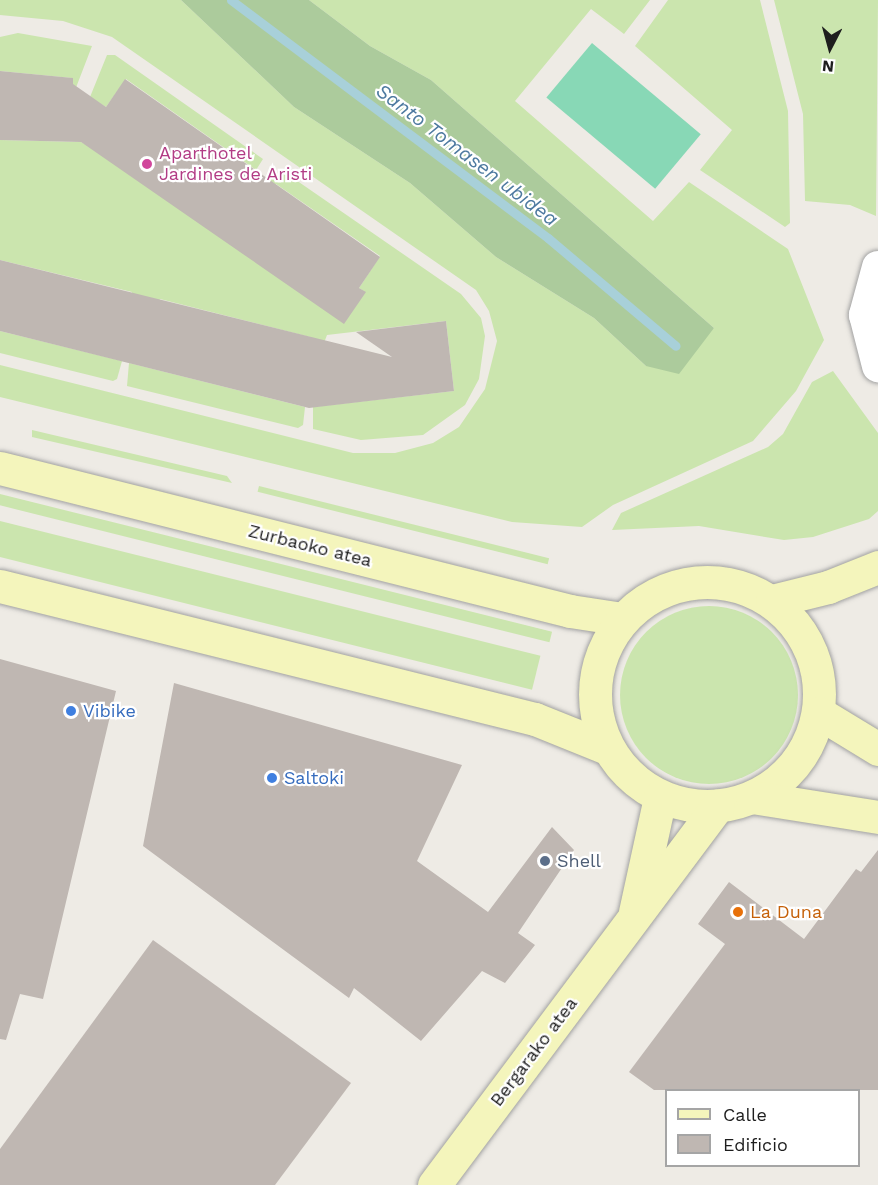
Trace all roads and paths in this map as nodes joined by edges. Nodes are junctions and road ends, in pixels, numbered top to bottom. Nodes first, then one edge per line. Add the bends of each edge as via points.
1 (875, 284) edge
2 (878, 366) edge
3 (0, 468) edge
4 (878, 567) edge
5 (0, 586) edge
6 (772, 601) junction
7 (622, 619) junction
8 (819, 713) junction
9 (607, 748) junction
10 (878, 749) edge
11 (660, 796) junction
12 (752, 797) junction
13 (718, 806) junction
14 (878, 817) edge
15 (633, 919) junction
16 (434, 1185) edge

1 - 2 street via 867,330
3 - 7 main road, Zurbaoko atea via 570,611
4 - 6 main road
5 - 9 main road via 535,718
6 - 7 main road via 734,584 693,581 654,594
6 - 8 main road via 795,622 812,650 820,680
7 - 9 main road via 603,648 594,681 596,715
8 - 10 main road
8 - 12 main road via 796,763
9 - 11 main road via 621,768
11 - 13 main road via 688,805
11 - 15 main road, Bergarako atea
12 - 13 main road
12 - 14 main road
13 - 15 main road, Bergarako atea
15 - 16 main road, Bergarako atea

